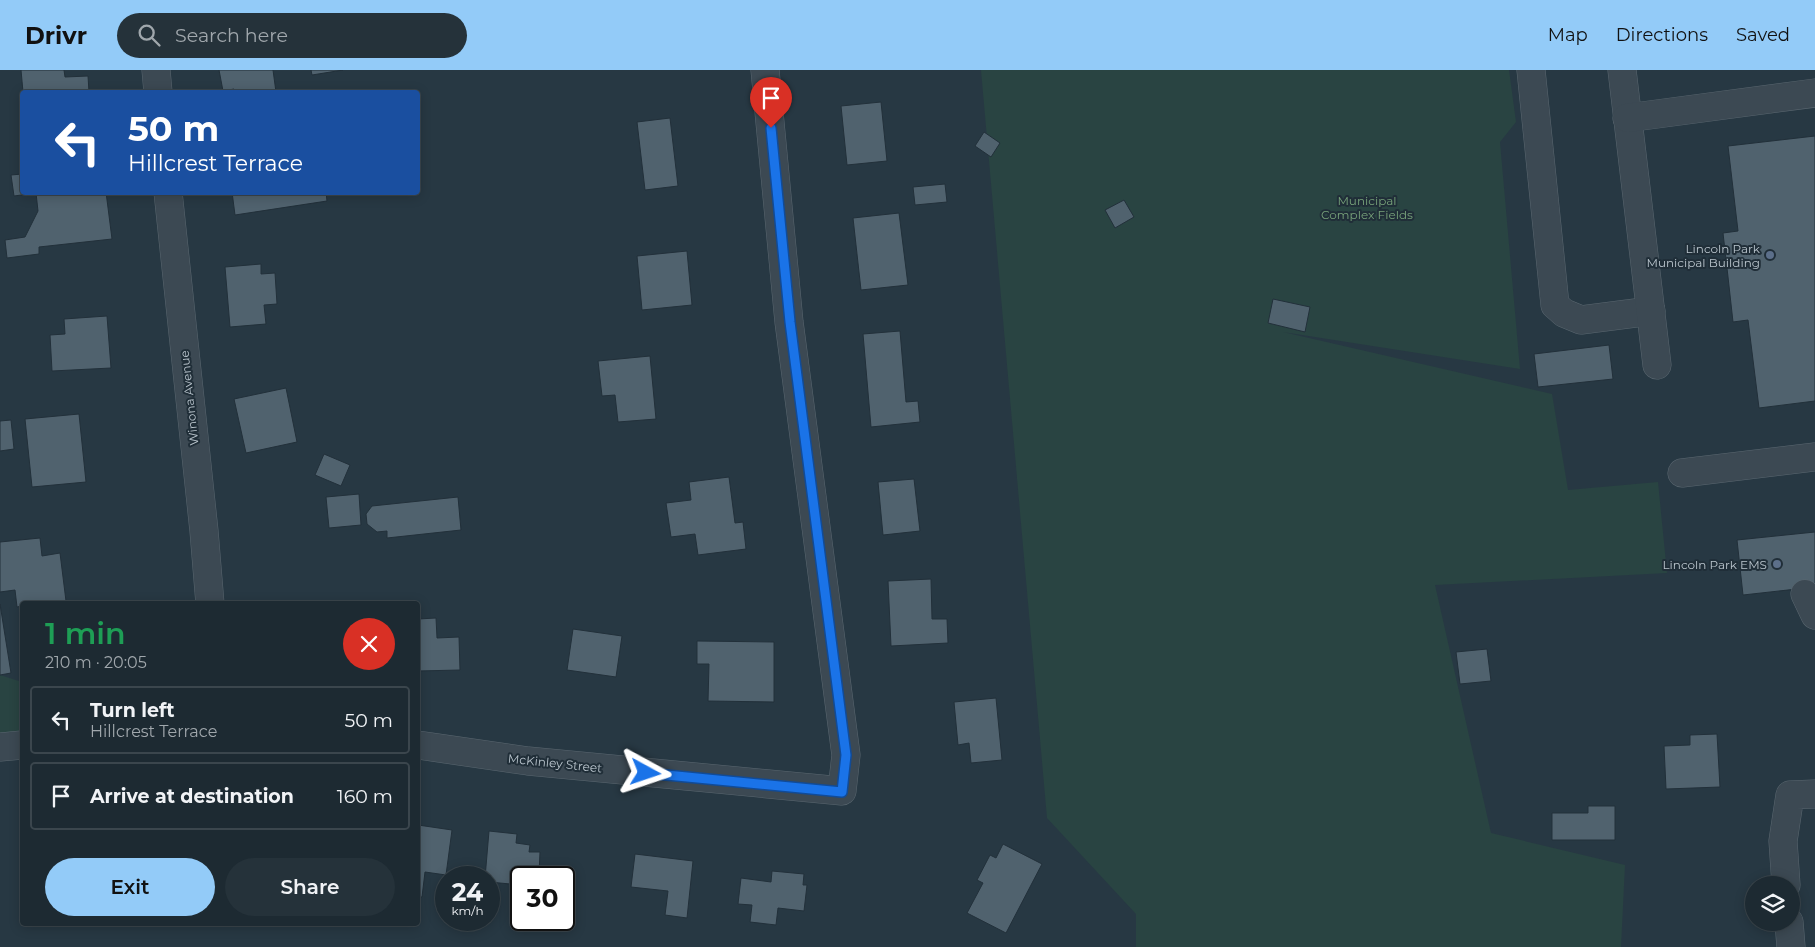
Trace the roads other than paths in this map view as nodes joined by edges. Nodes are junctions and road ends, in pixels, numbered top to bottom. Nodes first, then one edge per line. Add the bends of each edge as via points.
1 (156, 70) edge
2 (765, 70) edge
3 (1531, 70) edge
4 (1622, 70) edge
5 (158, 90) edge
6 (1815, 93) edge
7 (1626, 118) junction
8 (168, 195) edge
9 (1650, 311) junction
10 (1657, 365) dead end
11 (1815, 457) edge
12 (1682, 473) dead end
13 (210, 601) edge
14 (20, 744) edge
15 (420, 745) edge
16 (0, 748) edge
17 (1815, 794) edge
18 (1785, 876) edge
19 (1790, 931) edge
20 (1791, 947) edge

1 - 5 street
2 - 15 street, McKinley Street via 790,322 846,755 842,792 528,761
3 - 9 street via 1555,305 1581,320
4 - 7 street
6 - 7 street
7 - 9 street
8 - 13 street, Winona Avenue
9 - 10 street
11 - 12 street
14 - 16 street
17 - 18 street via 1790,795 1783,841
19 - 20 street

